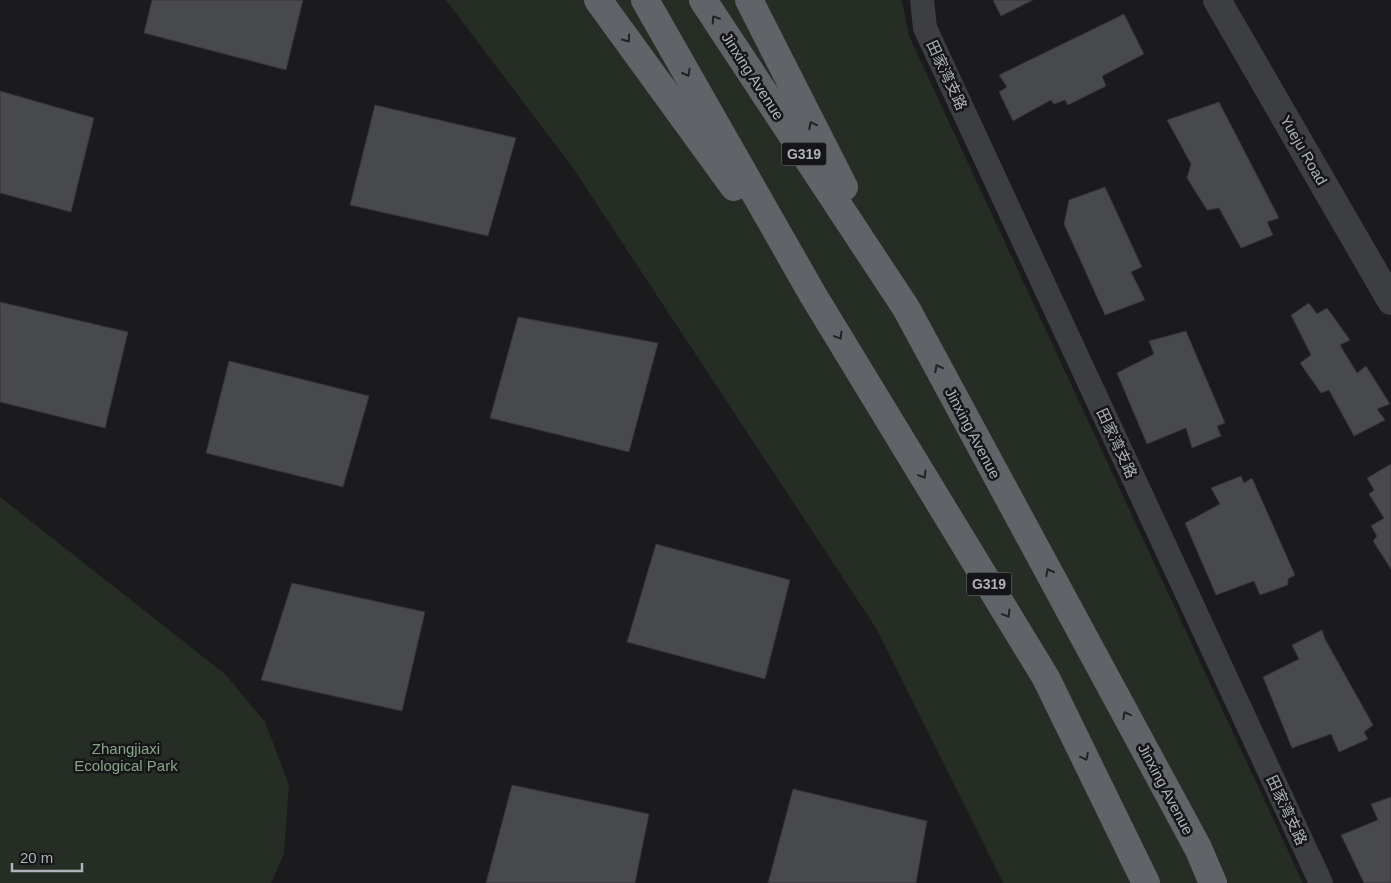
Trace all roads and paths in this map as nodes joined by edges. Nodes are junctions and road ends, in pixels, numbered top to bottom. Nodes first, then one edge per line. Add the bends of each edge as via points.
1 (598, 0) edge
2 (645, 0) edge
3 (703, 0) edge
4 (749, 0) edge
5 (922, 0) edge
6 (1217, 0) edge
7 (813, 295) junction
8 (1391, 301) edge
9 (906, 308) junction
10 (1146, 883) edge
11 (1213, 883) edge
12 (1321, 883) edge

1 -> 7 highway
2 -> 7 highway, G319
9 -> 3 highway, Jinxing Avenue / G319
9 -> 4 highway
5 - 12 street, 田家湾支路 via 925,28
6 - 8 street, Yueju Road
7 -> 10 highway, G319 via 1046,678
11 -> 9 highway, Jinxing Avenue / G319 via 1198,848

